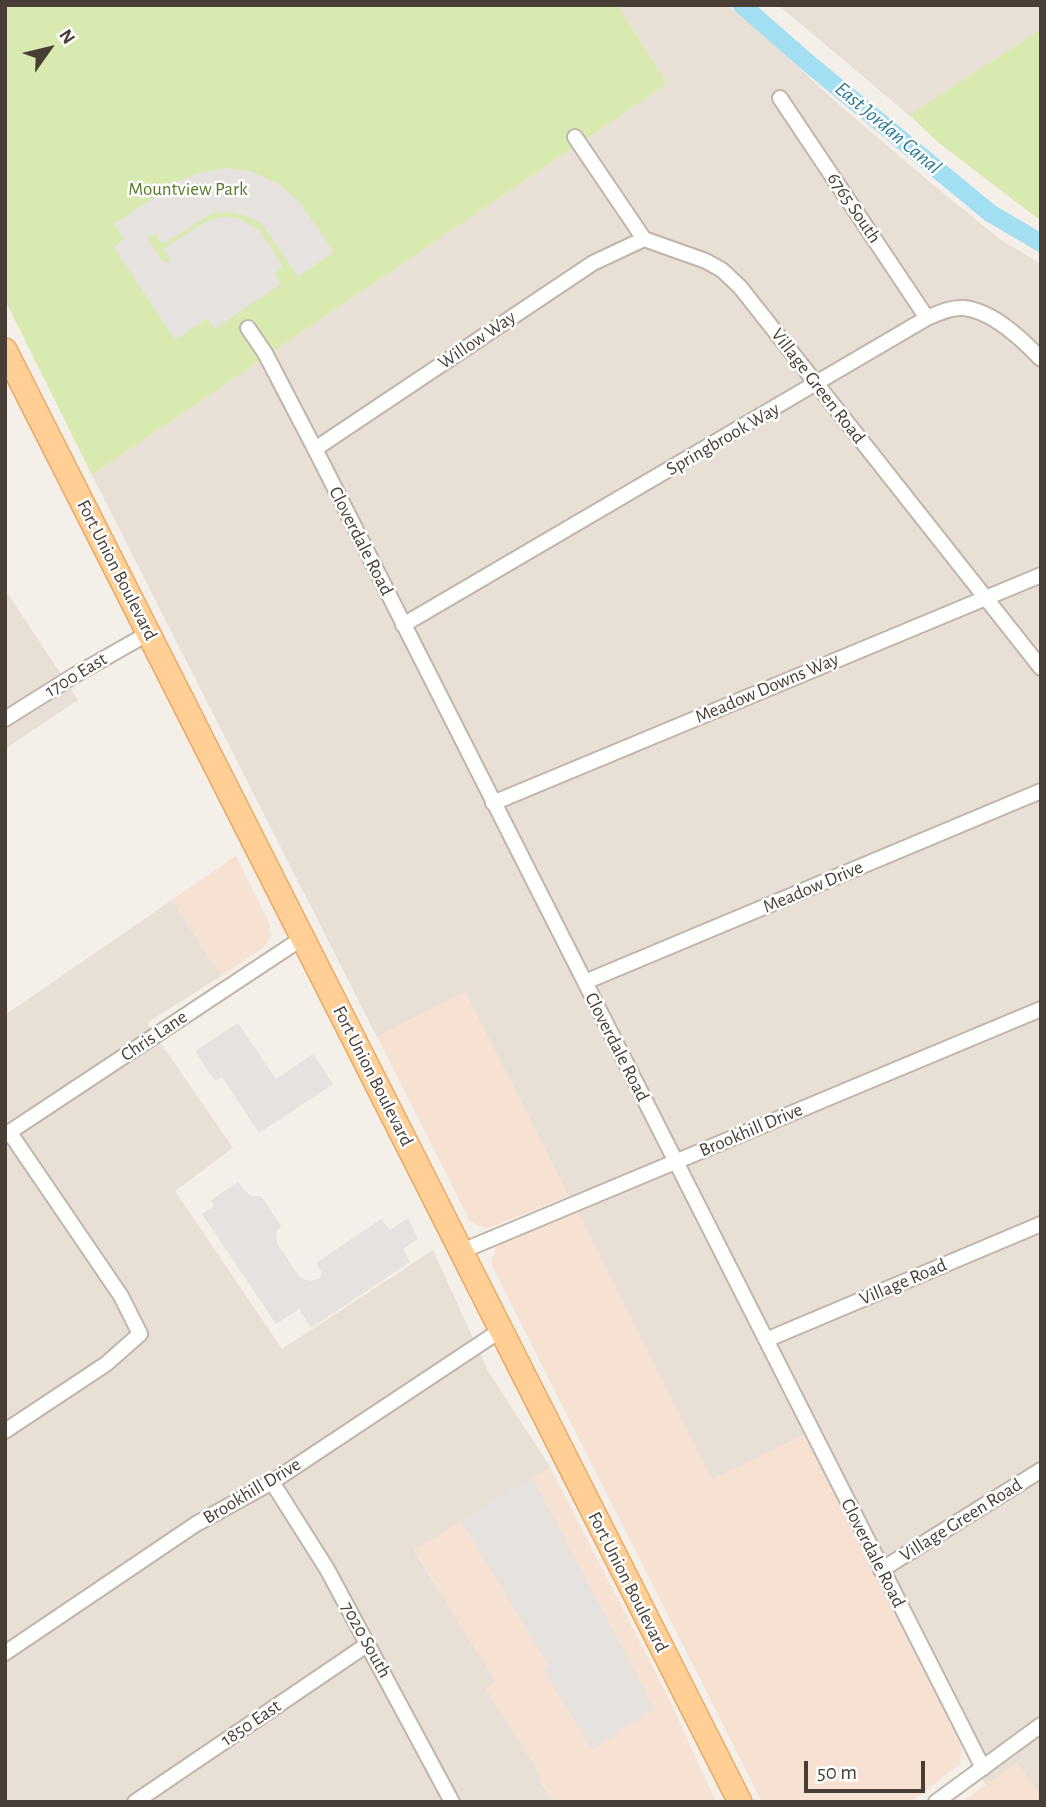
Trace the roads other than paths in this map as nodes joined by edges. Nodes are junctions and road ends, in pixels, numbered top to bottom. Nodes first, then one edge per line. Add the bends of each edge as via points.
1 (780, 97) dead end
2 (575, 137) dead end
3 (644, 239) junction
4 (927, 318) junction
5 (248, 328) dead end
6 (5, 350) edge
7 (1041, 359) edge
8 (817, 384) junction
9 (315, 449) junction
10 (1041, 575) edge
11 (984, 597) junction
12 (403, 625) junction
13 (149, 633) junction
14 (1041, 668) edge
15 (5, 719) edge
16 (1041, 792) edge
17 (493, 803) junction
18 (304, 937) junction
19 (585, 982) junction
20 (1041, 1009) edge
21 (8, 1134) edge
22 (676, 1161) junction
23 (1041, 1224) edge
24 (462, 1251) junction
25 (501, 1330) junction
26 (766, 1340) junction
27 (5, 1431) edge
28 (1041, 1470) edge
29 (271, 1482) junction
30 (881, 1570) junction
31 (368, 1644) junction
32 (5, 1653) edge
33 (1041, 1725) edge
34 (983, 1768) junction
35 (135, 1802) edge
36 (453, 1802) edge
37 (740, 1802) edge
38 (936, 1802) edge

1 - 4 street, 6765 South
2 - 3 street
3 - 8 street, Village Green Road via 722,270
3 - 9 street, Willow Way via 593,263
4 - 7 street, Springbrook Way via 949,309 978,312 1016,333
4 - 8 street, Springbrook Way
5 - 9 street, Cloverdale Road
6 - 13 main road, Fort Union Boulevard
8 - 11 street, Village Green Road
8 - 12 street, Springbrook Way
9 - 12 street, Cloverdale Road
10 - 11 street, Meadow Downs Way
11 - 14 street, Village Green Road
11 - 17 street, Meadow Downs Way
12 - 17 street, Cloverdale Road
13 - 15 street, 1700 East
13 - 18 main road, Fort Union Boulevard
16 - 19 street, Meadow Drive
17 - 19 street, Cloverdale Road
18 - 21 street, Chris Lane
18 - 24 main road, Fort Union Boulevard
19 - 22 street, Cloverdale Road
20 - 22 street, Brookhill Drive
21 - 27 street via 121,1296 140,1334 106,1364
22 - 24 street, Brookhill Drive
22 - 26 street, Cloverdale Road
23 - 26 street, Village Road
24 - 25 main road, Fort Union Boulevard
25 - 29 street, Brookhill Drive
25 - 37 main road, Fort Union Boulevard
26 - 30 street, Cloverdale Road
28 - 30 street, Village Green Road
29 - 31 street, 7020 South
29 - 32 street, Brookhill Drive via 196,1524
30 - 34 street, Cloverdale Road
31 - 35 street, 1850 East
31 - 36 street, 7020 South
33 - 34 street
34 - 38 street

